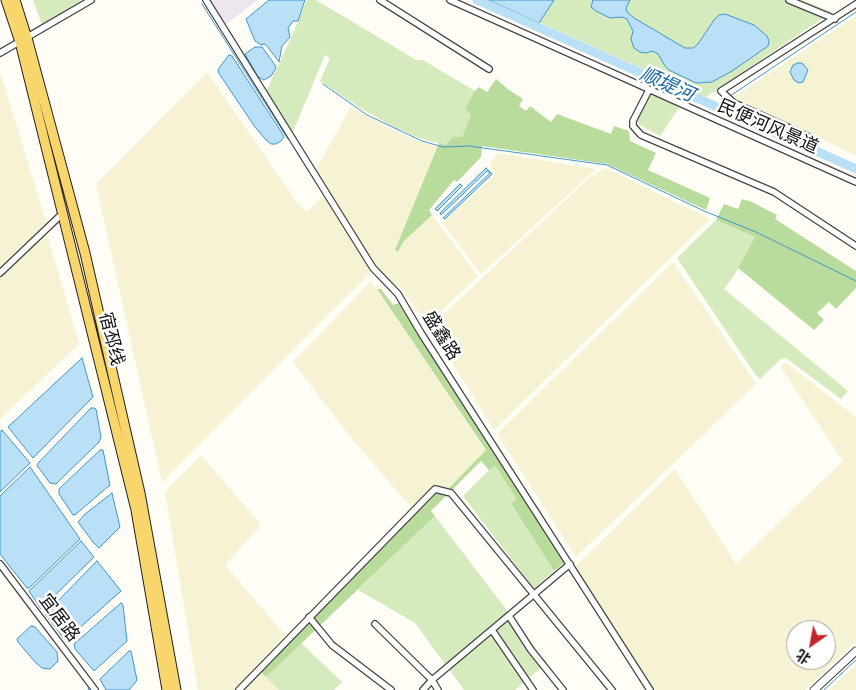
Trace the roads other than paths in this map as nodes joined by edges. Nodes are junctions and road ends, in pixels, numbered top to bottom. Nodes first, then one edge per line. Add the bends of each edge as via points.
1 (6, 0) edge
2 (15, 0) edge
3 (91, 0) edge
4 (206, 0) edge
5 (380, 0) edge
6 (450, 0) edge
7 (789, 0) edge
8 (856, 4) edge
9 (835, 19) junction
10 (24, 40) junction
11 (0, 54) edge
12 (489, 69) dead end
13 (649, 90) junction
14 (815, 144) dead end
15 (856, 182) edge
16 (63, 214) junction
17 (856, 246) edge
18 (0, 273) edge
19 (0, 564) edge
20 (570, 564) junction
21 (534, 594) junction
22 (509, 616) junction
23 (309, 617) junction
24 (375, 624) dead end
25 (492, 630) junction
26 (856, 651) edge
27 (432, 680) junction
28 (95, 690) edge
29 (167, 690) edge
30 (176, 690) edge
31 (239, 690) edge
32 (391, 690) edge
33 (423, 690) edge
34 (438, 690) edge
35 (533, 690) edge
36 (563, 690) edge
37 (612, 690) edge
38 (650, 690) edge
39 (814, 690) edge

1 - 10 main road, 宿邳线
2 - 10 main road, 宿邳线
3 - 10 street
4 - 20 street, 盛鑫路 via 373,268 398,294
5 - 12 street
6 - 13 street, 民便河风景道
7 - 9 street
8 - 9 street
9 - 14 street via 721,92 807,136
10 - 11 street
10 - 16 main road, 宿邳线
10 - 30 main road, 宿邳线 via 85,253 138,484
13 - 15 street, 民便河风景道
13 - 17 street via 633,121 641,135 774,192
16 - 18 street
16 - 29 main road, 宿邳线 via 136,510
19 - 28 street, 宜居路
20 - 21 street
20 - 38 street, 盛鑫路
21 - 22 street
21 - 23 street via 451,493 435,489
21 - 37 street
22 - 25 street
22 - 36 street
23 - 31 street
23 - 32 street via 332,645
24 - 27 street
25 - 27 street
25 - 35 street
26 - 39 street
27 - 33 street
27 - 34 street

